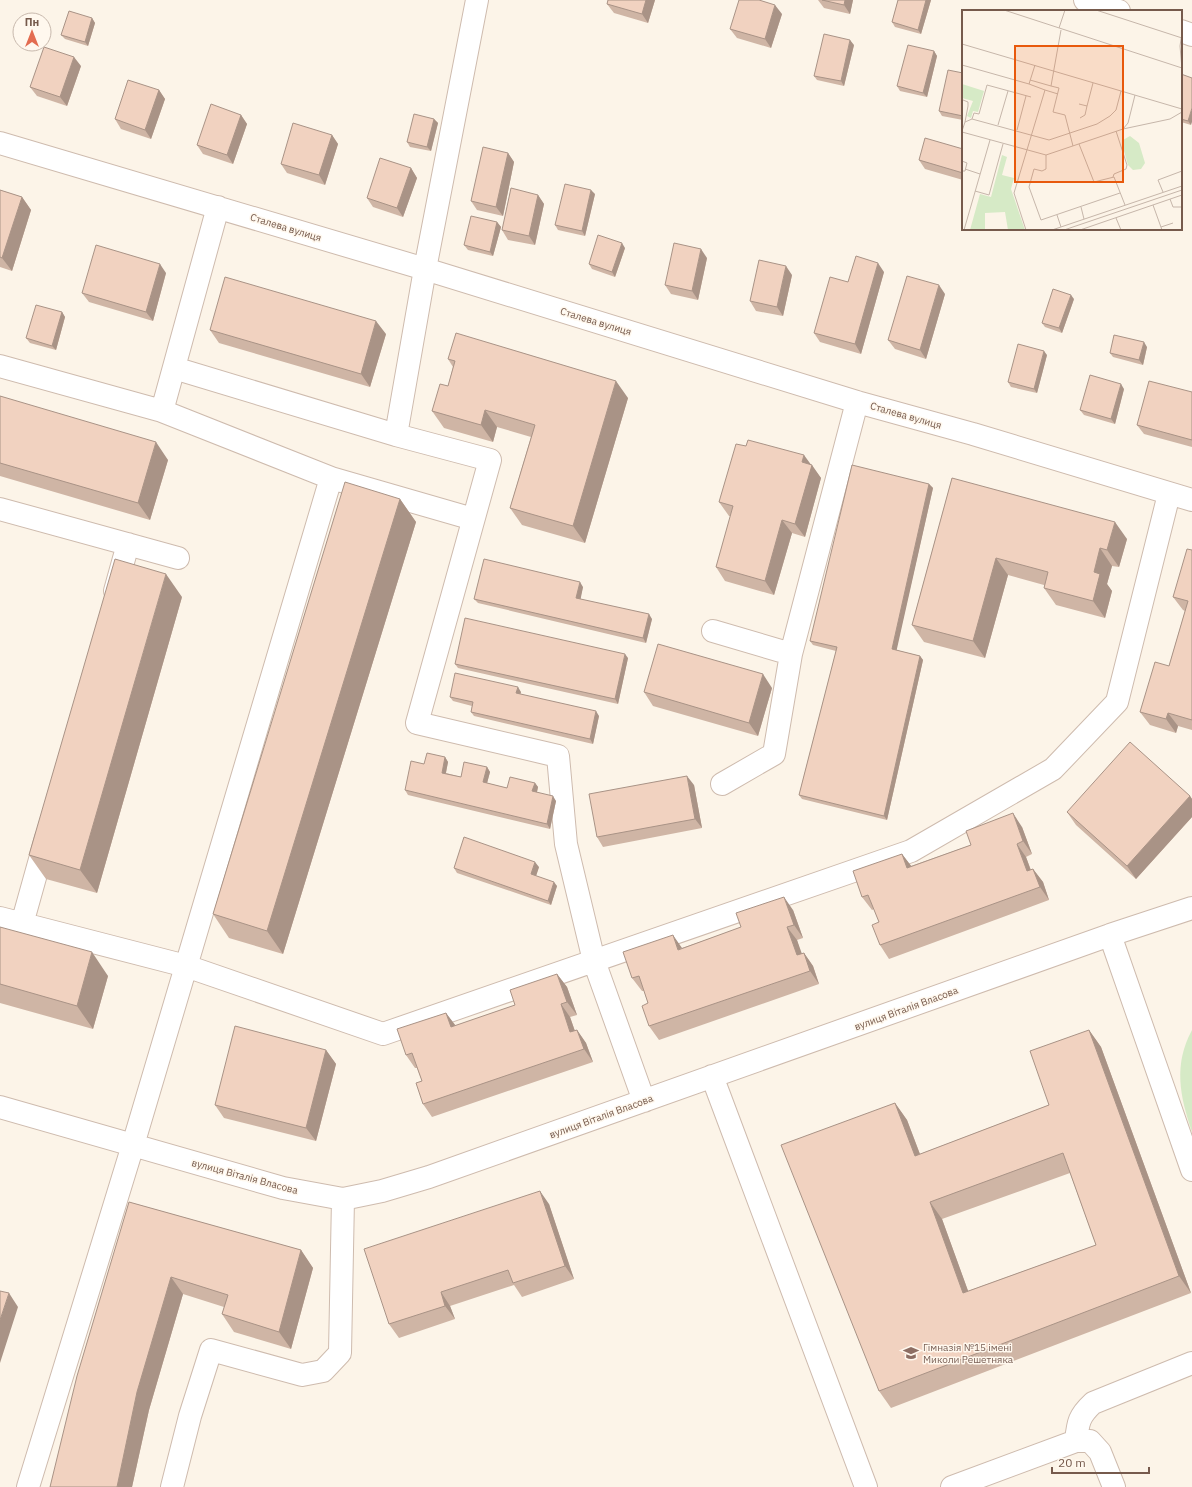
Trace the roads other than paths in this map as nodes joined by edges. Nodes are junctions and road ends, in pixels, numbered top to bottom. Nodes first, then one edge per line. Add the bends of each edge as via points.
1 (477, 0) edge
2 (1086, 0) edge
3 (1116, 10) edge
4 (1182, 31) edge
5 (1192, 34) edge
6 (0, 143) edge
7 (218, 207) junction
8 (425, 269) junction
9 (0, 366) edge
10 (174, 368) junction
11 (857, 402) junction
12 (162, 411) junction
13 (396, 435) junction
14 (331, 478) junction
15 (1169, 494) junction
16 (1192, 500) edge
17 (0, 509) edge
18 (473, 519) junction
19 (128, 544) junction
20 (178, 558) dead end
21 (109, 612) edge
22 (713, 631) dead end
23 (791, 654) junction
24 (722, 784) dead end
25 (52, 817) edge
26 (1192, 908) edge
27 (0, 918) edge
28 (22, 924) junction
29 (1110, 936) junction
30 (594, 961) junction
31 (186, 966) junction
32 (712, 1076) junction
33 (644, 1101) junction
34 (0, 1107) edge
35 (133, 1145) junction
36 (1192, 1170) edge
37 (343, 1199) junction
38 (1192, 1363) edge
39 (1076, 1441) junction
40 (28, 1487) edge
41 (172, 1487) edge
42 (866, 1487) edge
43 (952, 1487) edge
44 (1114, 1487) edge

1 - 8 street
2 - 3 street
4 - 5 street
6 - 7 street, Сталева вулиця
7 - 8 street, Сталева вулиця
7 - 10 street
8 - 11 street, Сталева вулиця
8 - 13 street
9 - 12 street
10 - 12 street
10 - 13 street
11 - 15 street, Сталева вулиця via 973,434
11 - 23 street
12 - 14 street
13 - 18 street via 490,460
14 - 18 street
14 - 31 street
15 - 16 street, Сталева вулиця
15 - 30 street via 1117,702 1053,769 911,851
17 - 19 street
18 - 30 street via 417,723 558,756 566,844
19 - 20 street
19 - 21 street
22 - 23 street
23 - 24 street via 774,754
25 - 28 street
26 - 29 street, вулиця Віталія Власова
27 - 28 street
28 - 31 street
29 - 32 street, вулиця Віталія Власова
29 - 36 street
30 - 31 street via 383,1034
30 - 33 street
31 - 35 street
32 - 33 street, вулиця Віталія Власова
32 - 42 street
33 - 37 street, вулиця Віталія Власова via 428,1177 382,1191
34 - 35 street, вулиця Віталія Власова
35 - 37 street, вулиця Віталія Власова via 283,1188
35 - 40 street
37 - 41 street via 340,1353 323,1371 302,1375 211,1350 190,1416
38 - 39 street via 1093,1403 1083,1413
39 - 43 street
39 - 44 street via 1090,1441 1100,1452

